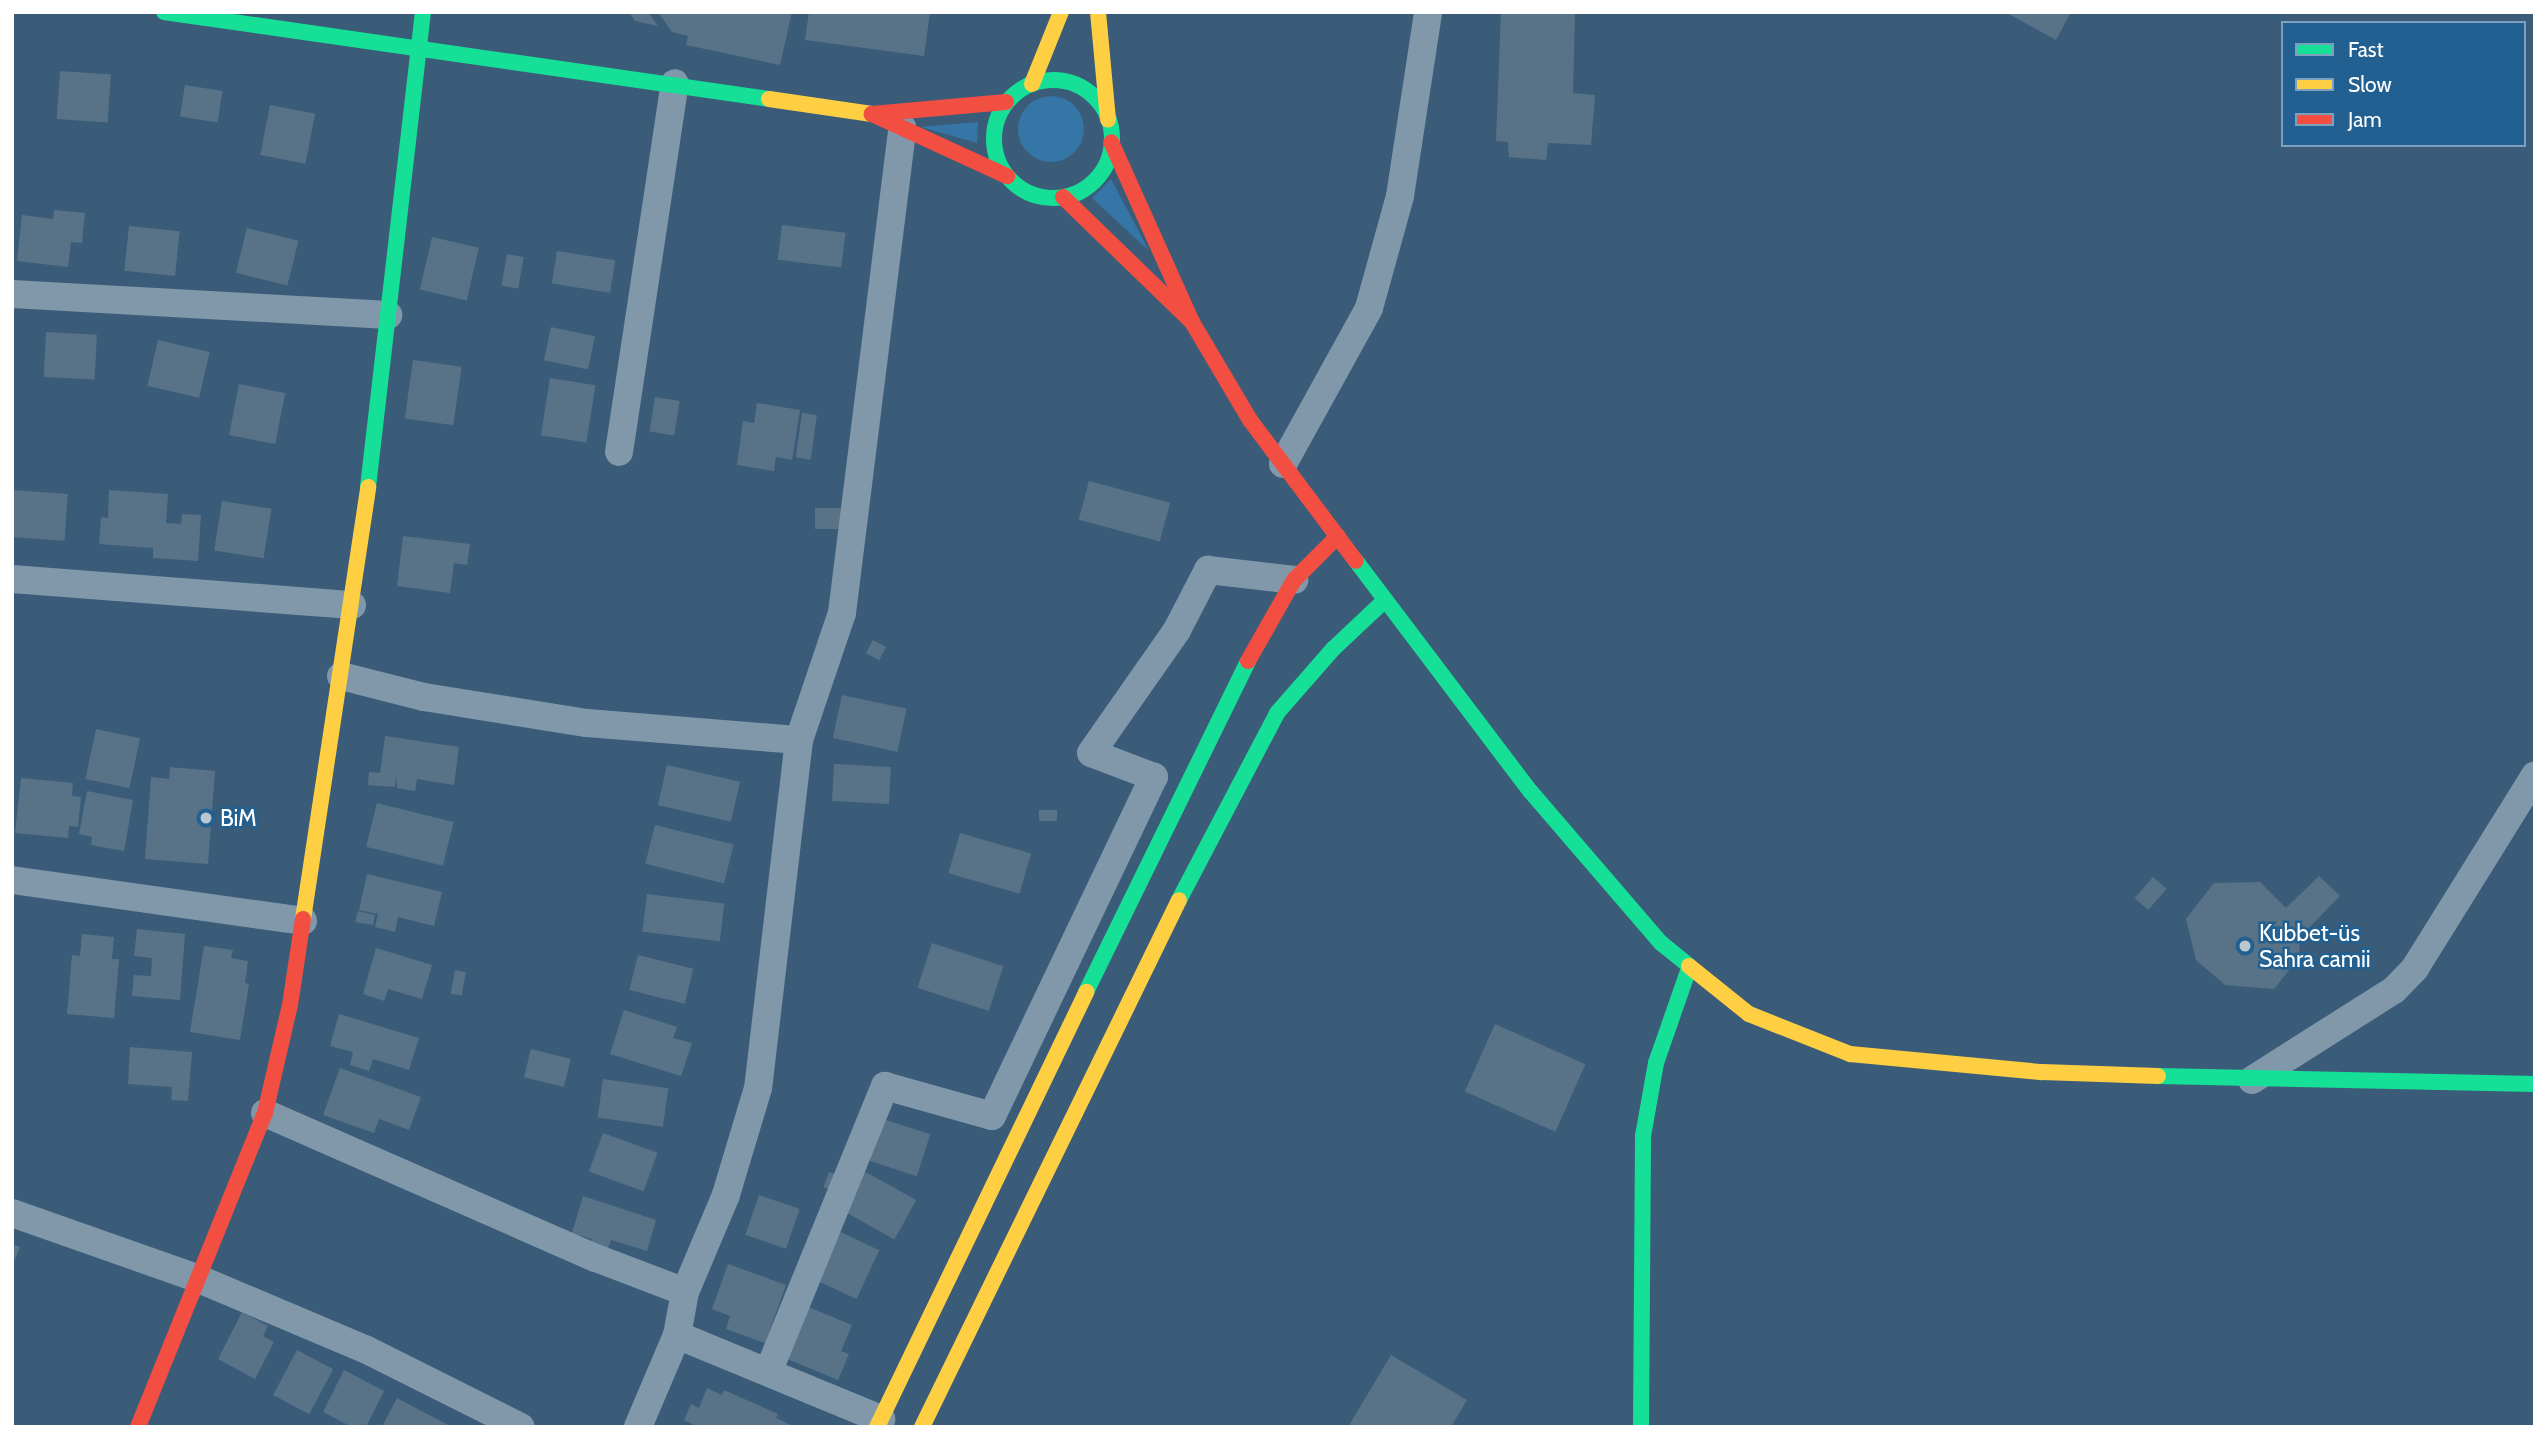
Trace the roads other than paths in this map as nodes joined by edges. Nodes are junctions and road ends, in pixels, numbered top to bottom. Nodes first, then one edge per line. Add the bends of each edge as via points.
1 (164, 12) edge
2 (423, 12) edge
3 (1061, 12) edge
4 (1098, 12) edge
5 (1427, 12) edge
6 (420, 47) junction
7 (675, 83) junction
8 (1032, 84) junction
9 (1006, 103) junction
10 (872, 114) junction
11 (1108, 120) junction
12 (902, 128) junction
13 (1111, 142) junction
14 (1007, 176) junction
15 (1063, 197) junction
16 (12, 295) edge
17 (388, 315) junction
18 (1192, 322) junction
19 (620, 452) dead end
20 (1283, 464) junction
21 (1338, 536) junction
22 (12, 579) edge
23 (1294, 580) junction
24 (1385, 600) junction
25 (352, 605) junction
26 (341, 676) junction
27 (799, 740) junction
28 (2535, 775) edge
29 (12, 880) edge
30 (303, 920) junction
31 (1689, 968) junction
32 (2252, 1080) junction
33 (2535, 1084) edge
34 (265, 1113) junction
35 (12, 1213) edge
36 (199, 1279) junction
37 (685, 1292) junction
38 (677, 1335) junction
39 (769, 1370) junction
40 (879, 1423) edge
41 (138, 1427) edge
42 (522, 1427) edge
43 (638, 1427) edge
44 (922, 1427) edge
45 (1641, 1427) edge

1 - 6 main road
2 - 6 main road
3 - 8 main road
4 - 11 main road
5 - 20 street via 1401,196 1368,308
6 - 7 main road
6 - 17 main road
7 - 10 main road
7 - 19 street
8 - 9 main road
8 - 11 main road via 1058,80 1077,85 1093,95
9 - 10 main road
9 - 14 main road via 993,139
10 - 12 main road
11 - 13 main road
12 - 14 main road
12 - 27 street via 842,612
13 - 15 main road via 1105,166 1094,181
13 - 18 main road
14 - 15 main road via 1040,196
15 - 18 main road
16 - 17 street
17 - 25 main road
18 - 20 main road via 1250,420
20 - 21 main road
21 - 23 main road
21 - 24 main road
22 - 25 street
23 - 39 street via 1208,570 1177,630 1091,753 1154,777 992,1116 885,1086
23 - 40 main road via 1236,682
24 - 31 main road via 1531,792 1661,943
24 - 44 main road via 1333,649 1277,713 1166,925
25 - 26 main road
26 - 27 street via 424,697 587,723
26 - 30 main road
27 - 37 street via 758,1088 726,1195
28 - 32 street via 2415,968 2394,990
29 - 30 street
30 - 34 main road
31 - 32 main road via 1749,1014 1850,1054 2042,1072
31 - 45 main road via 1657,1063 1643,1136
32 - 33 main road
34 - 36 main road
34 - 37 street via 596,1258
35 - 36 street
36 - 41 main road
36 - 42 street via 365,1349
37 - 38 street
38 - 39 street
38 - 43 street
39 - 40 street

